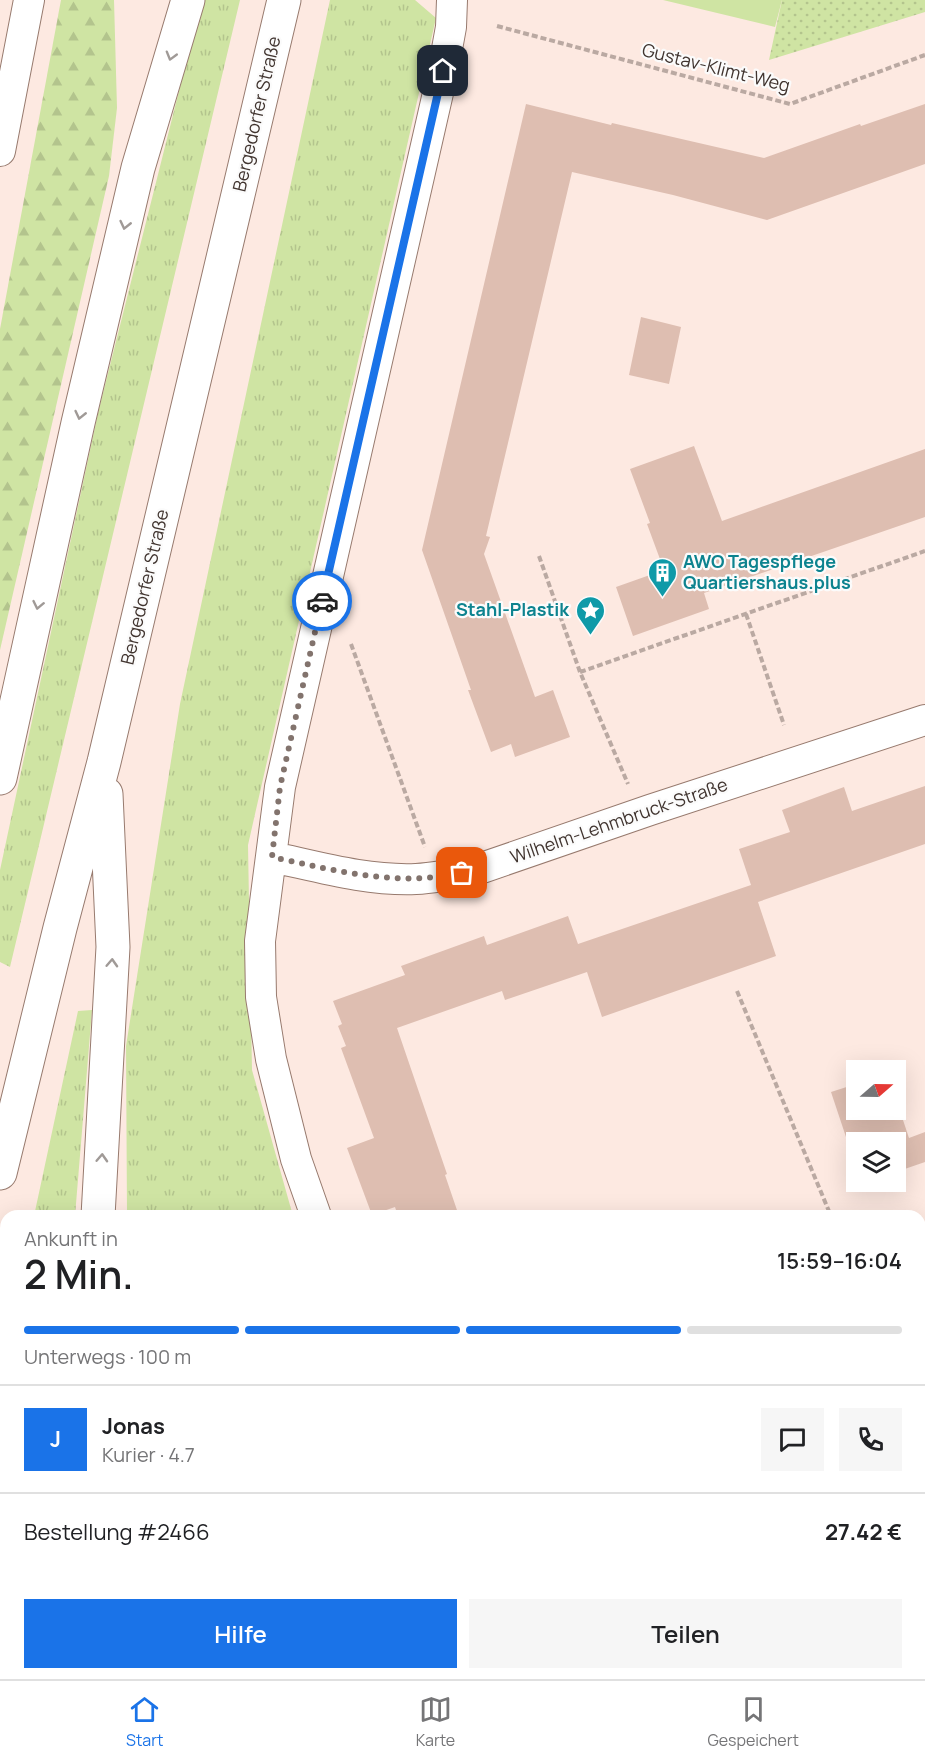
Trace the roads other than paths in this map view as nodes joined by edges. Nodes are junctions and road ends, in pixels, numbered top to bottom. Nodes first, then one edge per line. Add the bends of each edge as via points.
1 (29, 0) edge
2 (188, 0) edge
3 (284, 0) edge
4 (452, 0) edge
5 (0, 151) edge
6 (925, 720) edge
7 (104, 762) junction
8 (0, 778) edge
9 (272, 857) junction
10 (0, 1173) edge
11 (98, 1210) edge
12 (314, 1210) edge

1 - 5 street
2 -> 8 main road via 138,168
3 - 7 main road, Bergedorfer Straße
4 - 9 street via 452,27 443,71 280,787
6 - 9 street, Wilhelm-Lehmbruck-Straße via 449,876 382,878
7 - 10 main road, Bergedorfer Straße
11 -> 7 main road via 113,947
9 - 12 street via 260,942 261,997 279,1093

